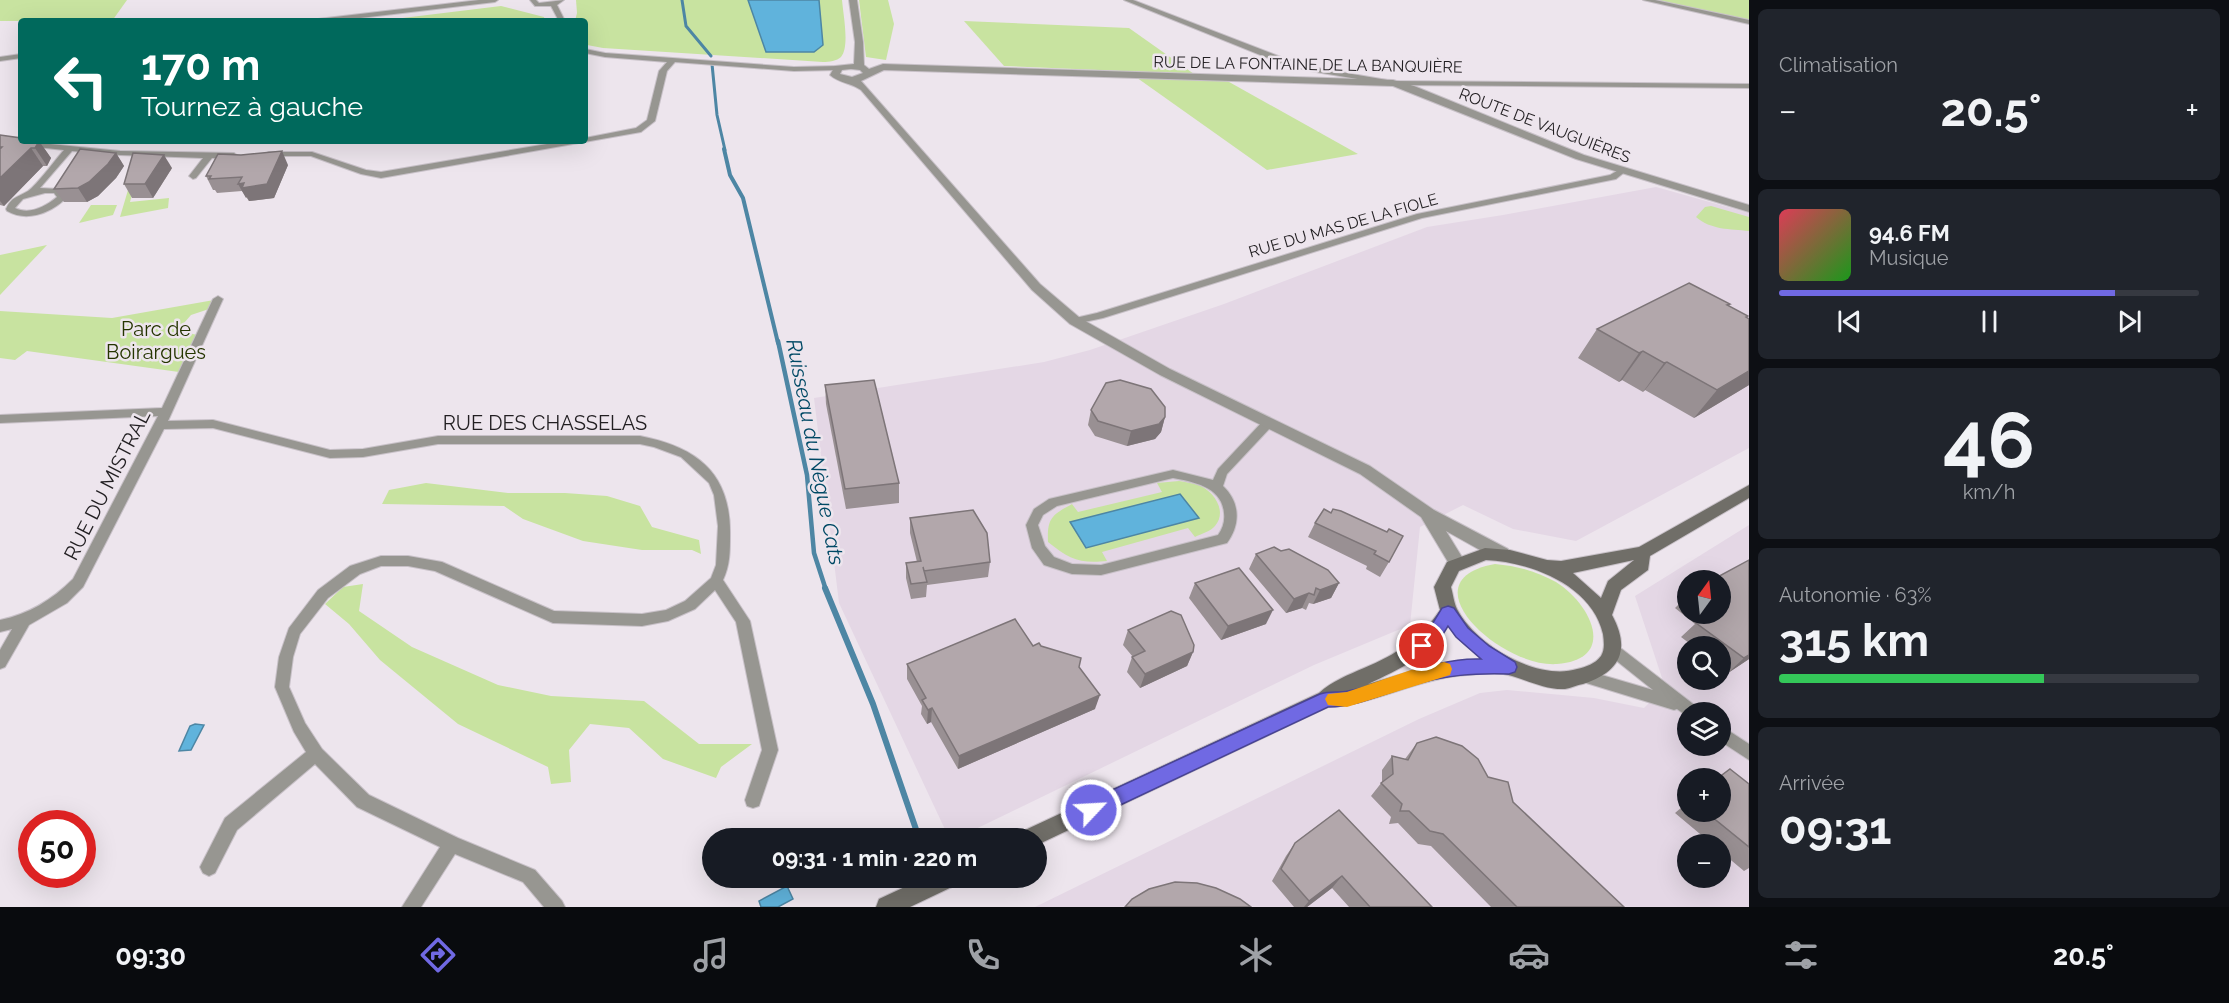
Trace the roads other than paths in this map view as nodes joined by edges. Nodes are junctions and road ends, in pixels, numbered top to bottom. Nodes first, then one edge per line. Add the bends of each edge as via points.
1 (495, 0) edge
2 (527, 0) edge
3 (533, 0) edge
4 (561, 0) edge
5 (853, 0) edge
6 (1128, 0) edge
7 (1646, 0) edge
8 (553, 4) junction
9 (343, 18) edge
10 (561, 18) edge
11 (1749, 22) edge
12 (588, 52) edge
13 (859, 55) junction
14 (18, 56) edge
15 (0, 59) edge
16 (673, 60) junction
17 (840, 69) junction
18 (861, 77) junction
19 (1393, 83) junction
20 (1749, 86) edge
21 (588, 139) edge
22 (0, 141) edge
23 (18, 143) edge
24 (36, 144) edge
25 (562, 144) edge
26 (71, 147) junction
27 (255, 155) edge
28 (209, 156) junction
29 (245, 156) edge
30 (1622, 171) junction
31 (193, 176) dead end
32 (63, 182) edge
33 (56, 191) junction
34 (31, 193) junction
35 (1749, 210) edge
36 (218, 299) dead end
37 (1075, 321) junction
38 (166, 412) junction
39 (0, 419) edge
40 (1268, 423) junction
41 (160, 425) junction
42 (1216, 487) junction
43 (1749, 491) edge
44 (1428, 514) junction
45 (1642, 553) junction
46 (1502, 554) junction
47 (1457, 562) junction
48 (1544, 566) junction
49 (716, 581) junction
50 (1448, 612) junction
51 (1604, 614) junction
52 (24, 621) junction
53 (0, 626) edge
54 (1613, 650) junction
55 (0, 663) edge
56 (1509, 667) junction
57 (1588, 677) junction
58 (1326, 699) junction
59 (1677, 702) edge
60 (1677, 706) edge
61 (1731, 740) edge
62 (1749, 753) edge
63 (316, 754) junction
64 (753, 800) dead end
65 (1047, 830) edge
66 (452, 844) junction
67 (209, 867) dead end
68 (926, 888) edge
69 (411, 907) edge
70 (556, 907) edge
71 (887, 907) edge

1 - 9 street
2 - 3 street
3 - 8 street via 537,5
4 - 8 street
5 - 13 street
6 - 19 street, ROUTE DE VAUGUIÈRES via 1283,61
7 - 11 street
8 - 10 street
12 - 16 street
13 - 17 street
13 - 18 street
14 - 15 street
16 - 17 street
16 - 21 street via 663,71 651,121 638,129
17 - 18 street, RUE DE LA FONTAINE DE LA BANQUIÈRE
17 - 18 street via 838,77
18 - 19 street, RUE DE LA FONTAINE DE LA BANQUIÈRE via 882,67
18 - 37 street via 1036,286
19 - 20 street, RUE DE LA FONTAINE DE LA BANQUIÈRE
19 - 30 street, ROUTE DE VAUGUIÈRES
22 - 23 street
24 - 26 street
25 - 27 street via 381,175 306,153
26 - 28 street via 85,153
26 - 34 street
28 - 29 street
28 - 31 street
30 - 35 street, ROUTE DE VAUGUIÈRES
30 - 37 street, RUE DU MAS DE LA FIOLE via 1613,177 1420,216
32 - 33 street
33 - 34 street
33 - 34 street via 61,198 41,210 20,213 10,209 15,200
36 - 38 street, RUE DU MISTRAL
37 - 40 street via 1117,347
38 - 39 street
38 - 41 street, RUE DU MISTRAL
40 - 42 street via 1222,472
40 - 44 street via 1365,470
41 - 49 street, RUE DES CHASSELAS via 213,424 330,454 363,453 438,440 656,443 685,454 714,481 720,495 725,549
41 - 52 street, RUE DU MISTRAL via 78,583 62,599
42 - 42 street via 1173,474 1152,478 1053,502 1038,512 1032,525 1039,548 1049,561 1072,569 1101,570 1222,539 1230,529 1232,513
43 - 45 main road
44 - 46 street
44 - 47 street
45 - 48 main road via 1624,553 1578,567
45 - 51 main road via 1642,565 1614,585
46 - 47 main road via 1470,556
46 - 48 main road
47 - 50 main road via 1446,575 1443,592
48 - 51 main road via 1578,586
49 - 63 street via 690,605 642,621 553,617 437,566 408,561 369,563 323,594 294,632 286,657 282,687
49 - 64 street via 743,621 770,750
50 - 56 main road via 1483,651
50 - 58 main road via 1433,636 1409,656 1335,689
51 - 54 main road via 1612,632
52 - 53 street
52 - 55 street
54 - 57 main road via 1605,666
54 - 59 street
56 - 57 main road via 1551,680
56 - 58 main road via 1468,665 1347,699
57 - 60 street
58 - 65 main road
61 - 62 street
63 - 66 street via 363,801
63 - 67 street via 231,824
66 - 69 street
66 - 70 street via 529,876
68 - 71 main road

